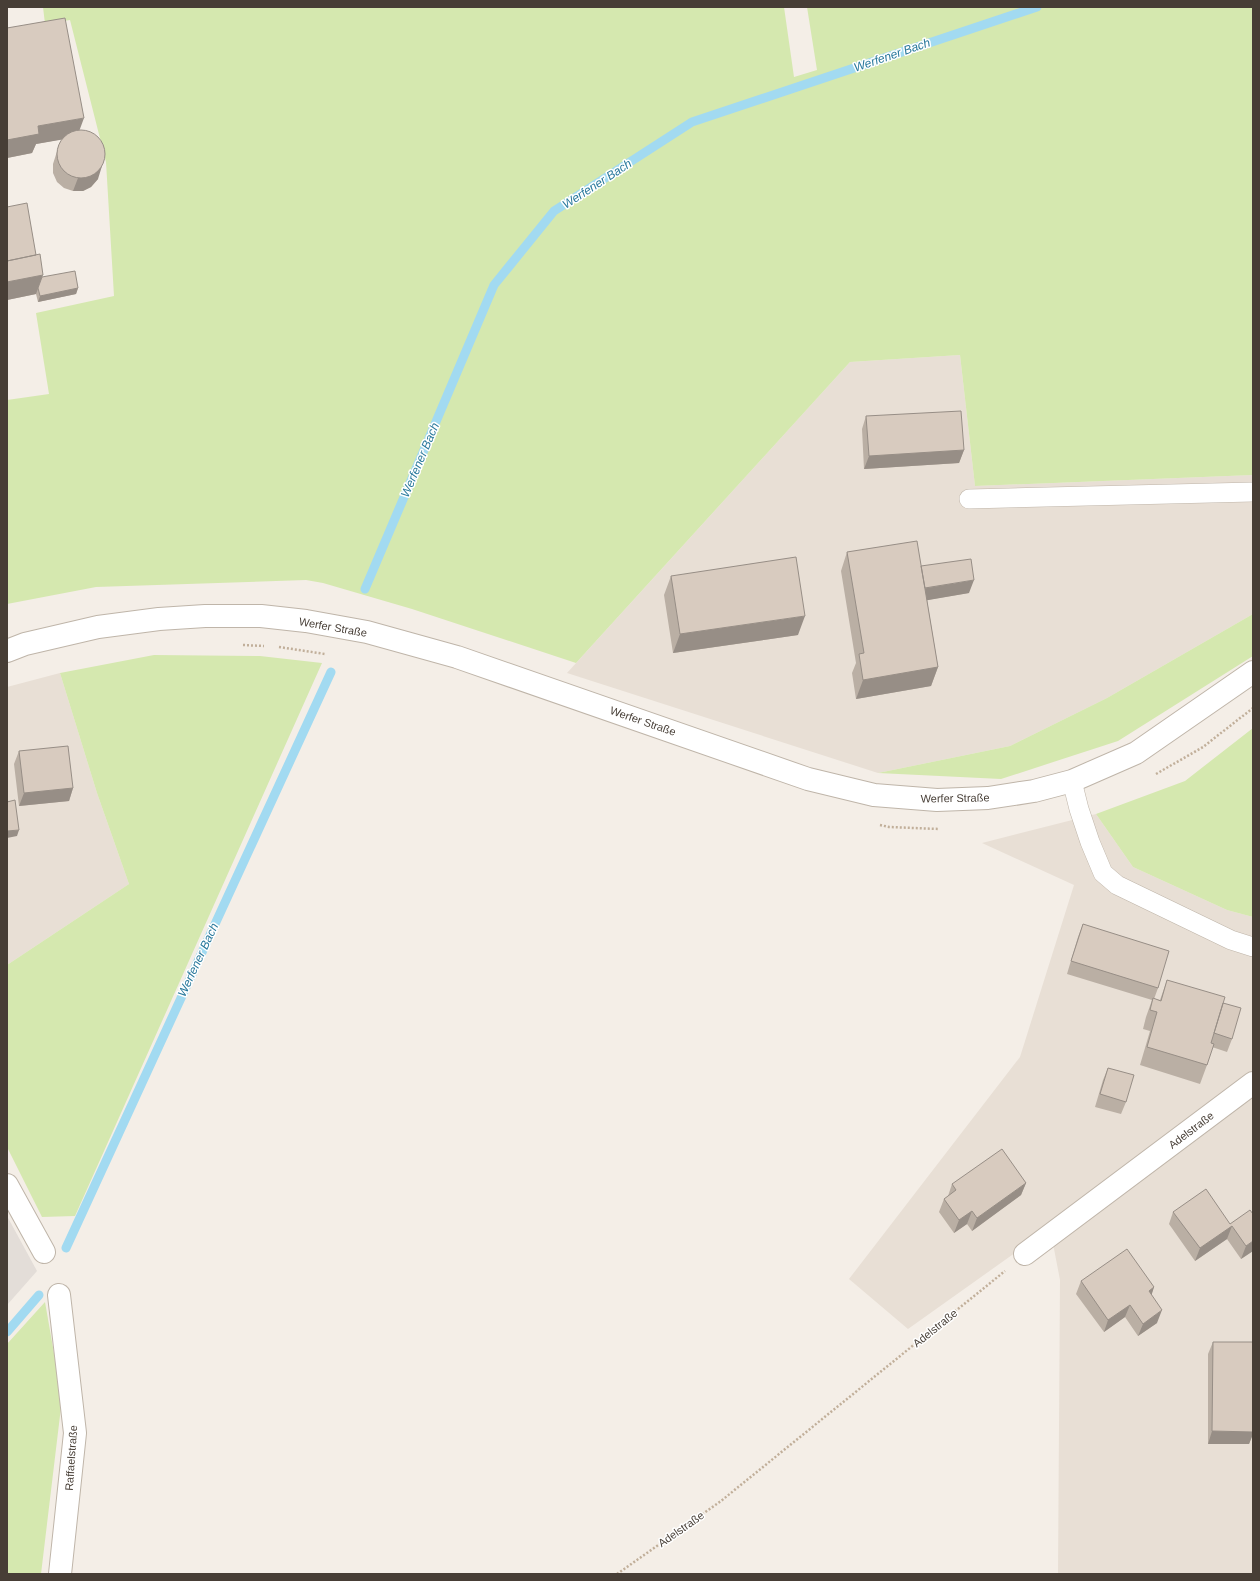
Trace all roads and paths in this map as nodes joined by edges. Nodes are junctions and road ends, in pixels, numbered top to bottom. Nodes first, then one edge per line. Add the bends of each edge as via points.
1 (1253, 492) edge
2 (969, 499) dead end
3 (7, 651) edge
4 (1253, 672) edge
5 (1072, 780) junction
6 (1253, 947) edge
7 (1253, 1083) edge
8 (7, 1185) edge
9 (44, 1252) dead end
10 (1026, 1254) joint
11 (59, 1295) dead end
12 (60, 1574) edge
13 (617, 1574) edge

1 - 2 lane
3 - 5 street, Werfer Straße via 25,644 98,627 159,619 261,616 306,621 367,632 457,657 808,779 874,795 937,800 988,798 1034,791
4 - 5 street, Werfer Straße via 1136,753
5 - 6 lane via 1090,842 1103,873 1117,885 1231,940
7 - 10 street, Adelstraße
8 - 9 street
10 - 13 path, Adelstraße via 721,1501
11 - 12 street, Raffaelstraße via 76,1433

